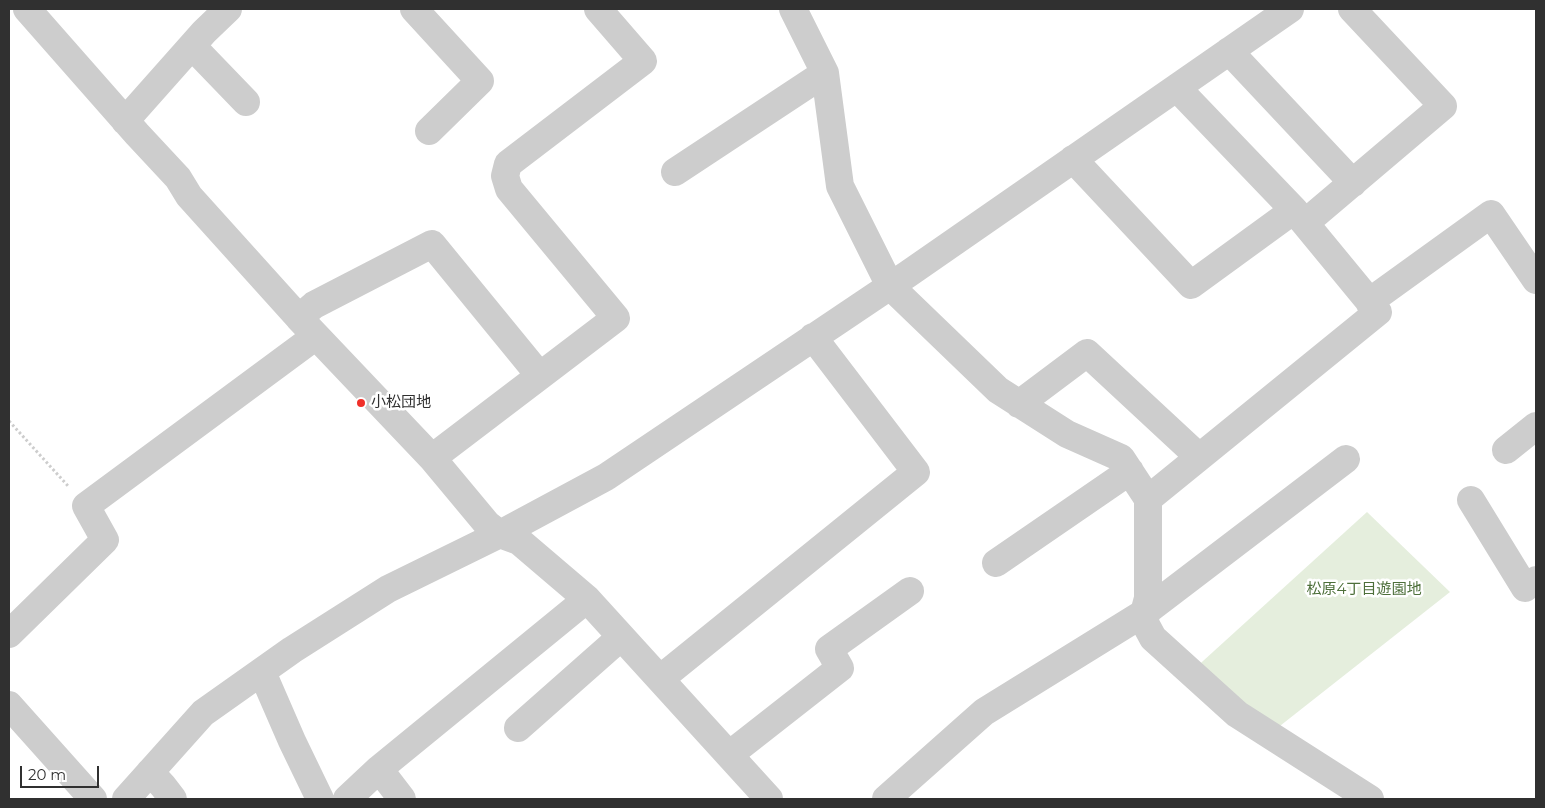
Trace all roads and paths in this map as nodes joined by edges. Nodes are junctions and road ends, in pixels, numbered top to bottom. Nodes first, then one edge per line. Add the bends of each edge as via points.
1 (27, 9) edge
2 (228, 9) edge
3 (414, 9) edge
4 (598, 9) edge
5 (793, 9) edge
6 (1290, 9) edge
7 (1352, 9) edge
8 (192, 46) junction
9 (1229, 51) junction
10 (825, 73) junction
11 (1177, 88) junction
12 (246, 102) dead end
13 (125, 121) junction
14 (429, 131) dead end
15 (1074, 159) junction
16 (675, 172) dead end
17 (1352, 183) junction
18 (1300, 217) junction
19 (1536, 280) edge
20 (890, 286) junction
21 (1370, 302) junction
22 (308, 327) junction
23 (813, 337) junction
24 (540, 376) junction
25 (1019, 404) junction
26 (9, 421) edge
27 (1536, 426) edge
28 (1506, 450) dead end
29 (432, 458) junction
30 (1199, 458) junction
31 (1346, 459) dead end
32 (1130, 471) junction
33 (1148, 499) junction
34 (1471, 500) dead end
35 (86, 506) junction
36 (500, 534) junction
37 (996, 563) dead end
38 (1536, 580) edge
39 (910, 591) dead end
40 (587, 600) junction
41 (1144, 613) junction
42 (9, 634) edge
43 (621, 637) junction
44 (262, 672) junction
45 (660, 679) junction
46 (9, 705) edge
47 (518, 728) dead end
48 (729, 755) junction
49 (379, 769) junction
50 (150, 772) junction
51 (93, 799) edge
52 (126, 799) edge
53 (173, 799) edge
54 (320, 799) edge
55 (347, 799) edge
56 (402, 799) edge
57 (769, 799) edge
58 (886, 799) edge
59 (1370, 799) edge

1 - 13 street
2 - 8 street
3 - 14 street via 480,81
4 - 24 street via 643,61 508,164 505,176 510,189 616,318
5 - 10 street
6 - 9 street
7 - 17 street via 1443,106
8 - 12 street
8 - 13 street
9 - 11 street
9 - 17 street
10 - 16 street
10 - 20 street via 840,186
11 - 15 street
11 - 18 street
13 - 22 street
15 - 18 street via 1191,285
15 - 20 street
17 - 18 street
18 - 21 street
19 - 21 street via 1491,214
20 - 23 street
20 - 25 street via 998,390
21 - 30 street via 1378,312
22 - 24 street via 314,305 432,244
22 - 29 street
22 - 35 street
23 - 36 street via 606,477
23 - 45 street via 916,472
24 - 29 street
25 - 30 street via 1087,354
25 - 32 street via 1066,434 1121,458
26 - 35 path
27 - 28 street
29 - 36 street via 487,524
30 - 33 street
31 - 41 street
32 - 33 street
32 - 37 street
33 - 41 street via 1148,598
34 - 38 street via 1525,588
35 - 42 street via 105,540
36 - 40 street via 519,541
36 - 44 street via 388,589
39 - 48 street via 829,649 840,668
40 - 43 street
40 - 49 street
41 - 58 street via 984,712
41 - 59 street via 1153,638 1237,714
43 - 45 street
43 - 47 street
44 - 50 street via 203,713
44 - 54 street
45 - 48 street
46 - 51 street
48 - 57 street
49 - 55 street
49 - 56 street
50 - 52 street
50 - 53 street

